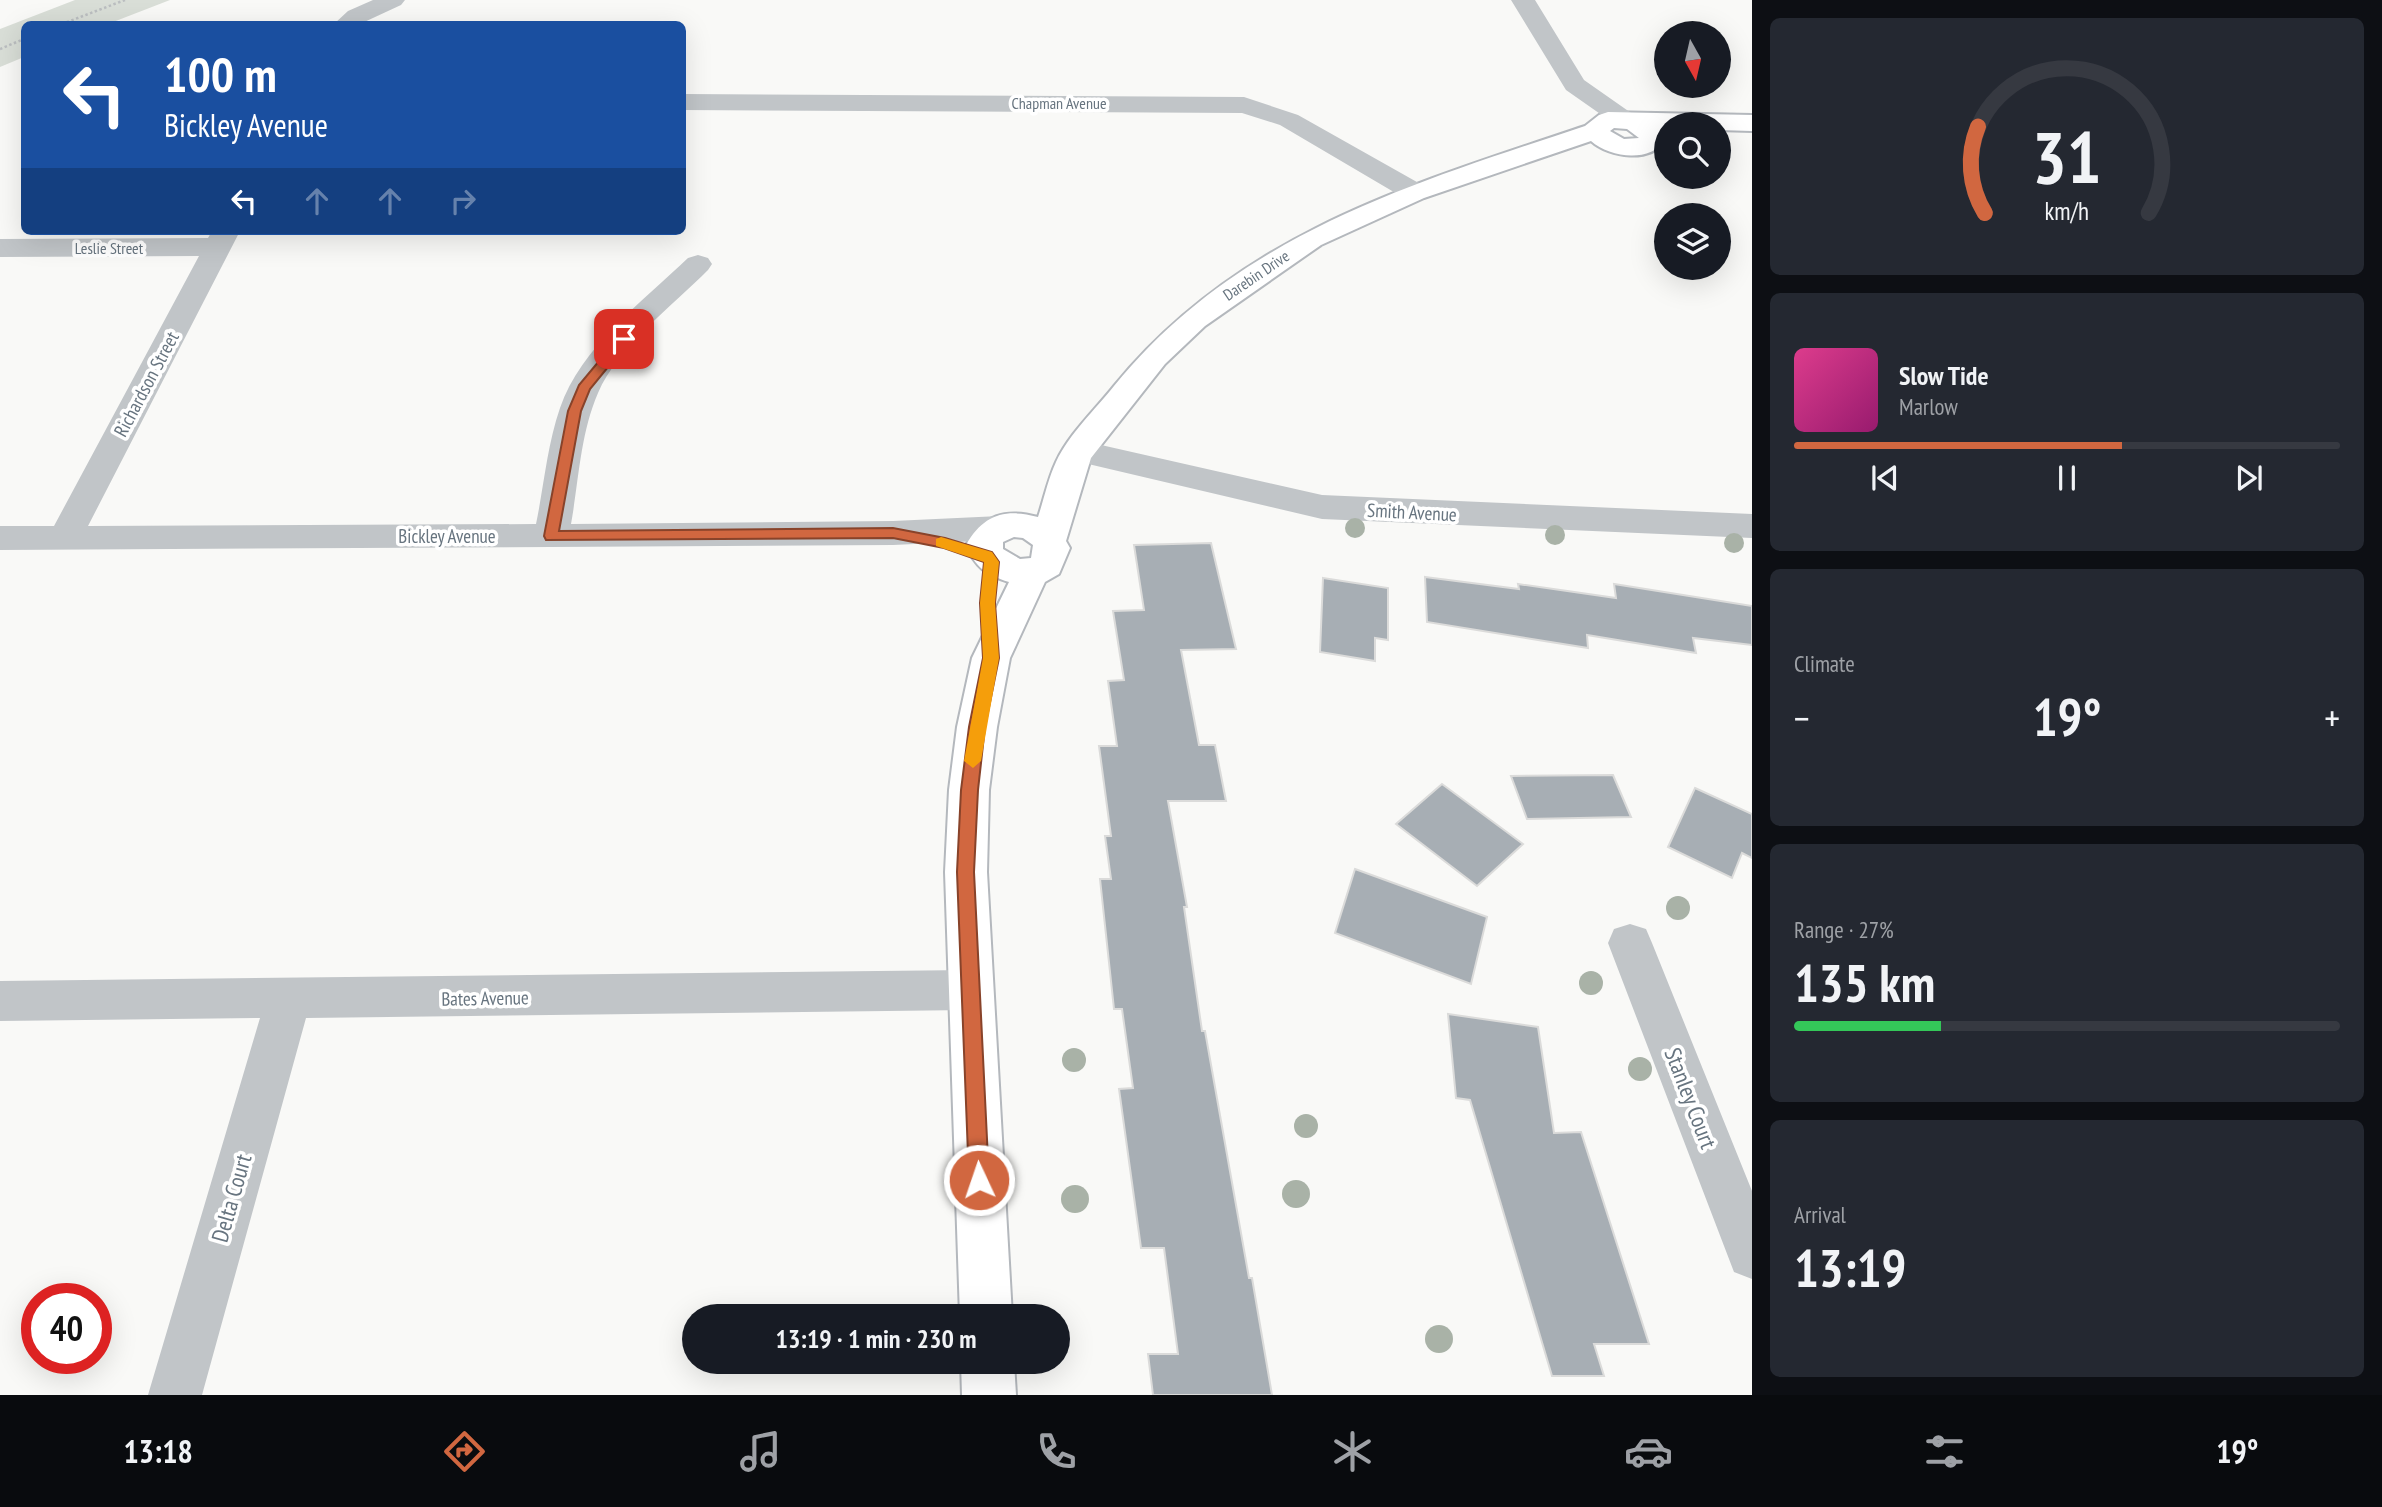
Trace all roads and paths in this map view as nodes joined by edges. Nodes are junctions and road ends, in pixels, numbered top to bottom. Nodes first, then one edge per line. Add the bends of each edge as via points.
1 (125, 0) edge
2 (393, 0) edge
3 (1522, 0) edge
4 (70, 21) edge
5 (350, 21) edge
6 (21, 40) edge
7 (0, 49) edge
8 (686, 102) edge
9 (1751, 123) edge
10 (1731, 126) edge
11 (1614, 129) junction
12 (1654, 135) edge
13 (1414, 192) junction
14 (222, 239) edge
15 (0, 248) edge
16 (698, 264) dead end
17 (1075, 457) junction
18 (1752, 526) edge
19 (551, 536) junction
20 (65, 537) junction
21 (0, 538) edge
22 (997, 543) junction
23 (1041, 555) junction
24 (991, 658) junction
25 (1630, 943) dead end
26 (970, 990) junction
27 (288, 1000) junction
28 (0, 1001) edge
29 (1752, 1254) edge
30 (985, 1304) edge
31 (988, 1374) edge
32 (175, 1395) edge
33 (989, 1395) edge

1 - 4 path
2 - 5 street
3 - 11 street via 1575,85 1576,97
6 - 7 path
8 - 13 street, Chapman Avenue via 1244,105 1289,120
9 - 10 street, Darebin Drive
9 - 11 street, Darebin Drive
11 - 12 street
11 - 13 street, Darebin Drive
13 - 17 street, Darebin Drive via 1311,239 1225,295 1154,357
14 - 15 street, Leslie Street
14 - 20 street, Richardson Street
16 - 19 street via 606,358 584,387 574,411
17 - 18 street, Smith Avenue via 1322,507
17 - 22 street, Darebin Drive
17 - 23 street, Darebin Drive
19 - 20 street, Bickley Avenue
19 - 22 street, Bickley Avenue via 893,533 945,543
20 - 21 street, Bickley Avenue
22 - 23 street via 1010,571
22 - 23 street via 1038,530
22 - 24 street, Darebin Drive via 988,603
23 - 24 street, Darebin Drive
24 - 26 street, Darebin Drive via 969,790
25 - 29 street, Stanley Court
26 - 27 street, Bates Avenue
26 - 30 street, Darebin Drive
27 - 28 street, Bates Avenue
27 - 32 street, Delta Court
31 - 33 street

